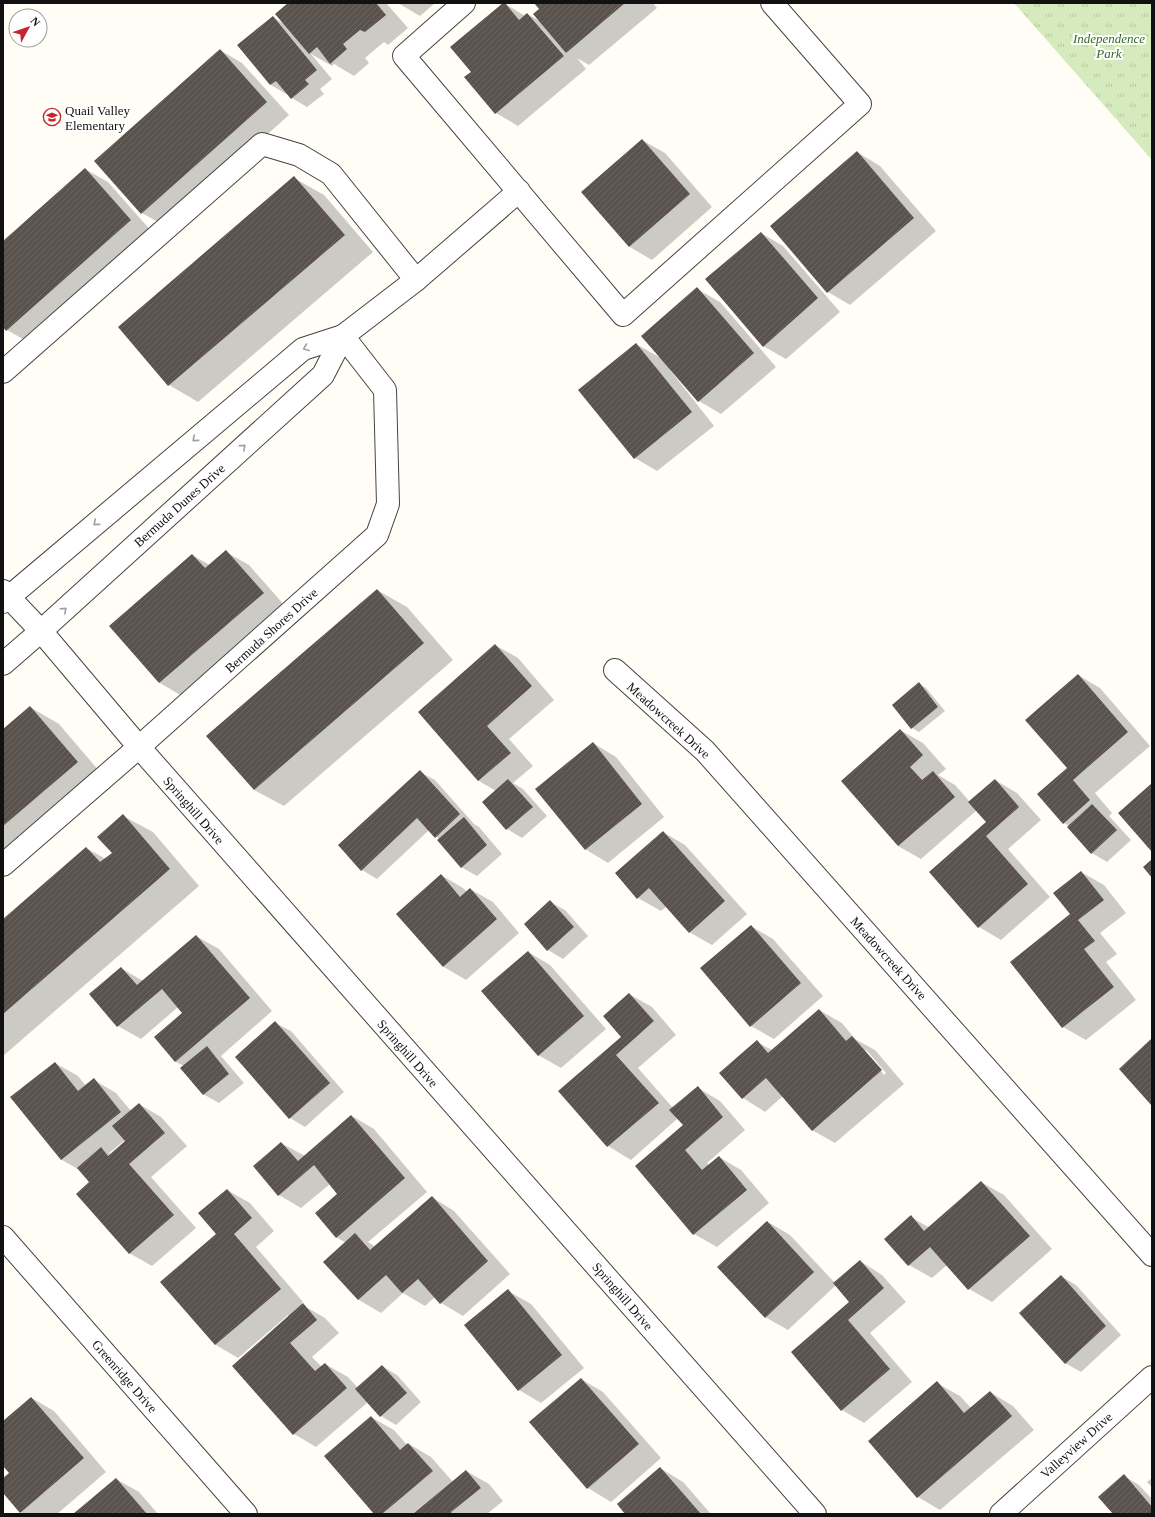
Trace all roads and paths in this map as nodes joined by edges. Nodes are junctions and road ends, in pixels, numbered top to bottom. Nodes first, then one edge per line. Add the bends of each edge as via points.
1 (464, 3) edge
2 (772, 3) edge
3 (518, 190) junction
4 (416, 280) junction
5 (343, 336) junction
6 (3, 372) edge
7 (5, 596) edge
8 (41, 631) junction
9 (3, 664) edge
10 (615, 670) dead end
11 (139, 747) junction
12 (3, 865) edge
13 (3, 1237) edge
14 (1152, 1255) edge
15 (1152, 1377) edge
16 (246, 1514) edge
17 (815, 1514) edge
18 (1001, 1514) edge

1 - 3 street via 404,56
2 - 3 street via 860,104 623,315
3 - 4 street, Bermuda Dunes Drive
4 - 5 street, Bermuda Dunes Drive
4 - 6 street via 331,174 299,155 262,144
5 -> 7 street, Bermuda Dunes Drive via 303,349
8 -> 5 street, Bermuda Dunes Drive via 323,375
5 - 11 street, Bermuda Shores Drive via 385,390 388,504 377,535
7 - 8 street, Springhill Drive
8 - 9 street, Bermuda Dunes Drive
8 - 11 street, Springhill Drive
10 - 14 street, Meadowcreek Drive via 705,751
11 - 12 street, Bermuda Shores Drive
11 - 17 street, Springhill Drive
13 - 16 street, Greenridge Drive
15 - 18 street, Valleyview Drive

